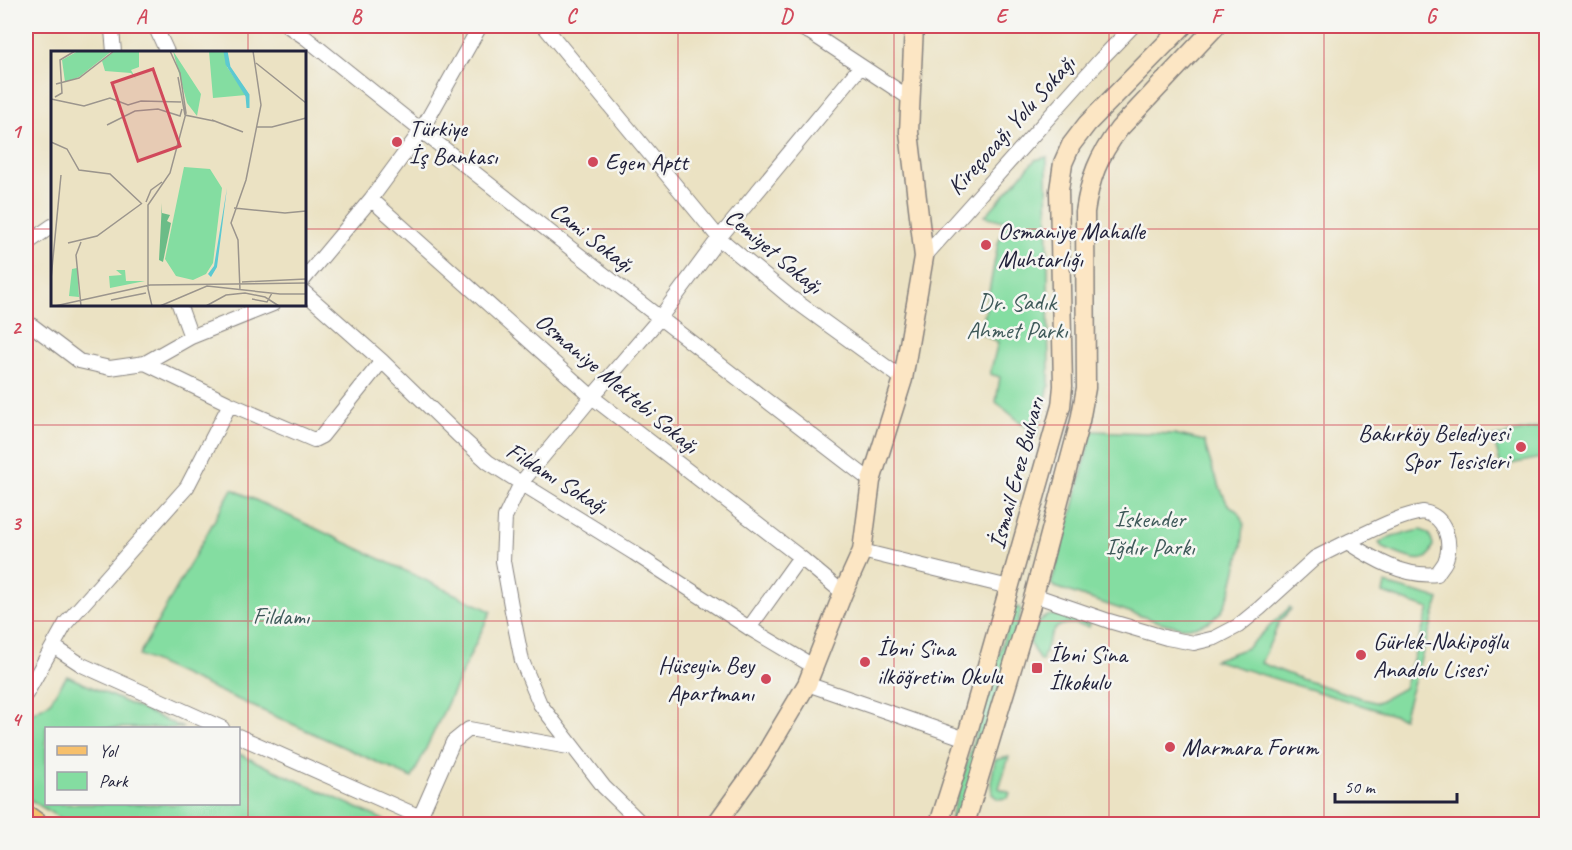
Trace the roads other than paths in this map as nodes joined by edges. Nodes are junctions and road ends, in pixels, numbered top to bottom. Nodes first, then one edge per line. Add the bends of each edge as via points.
1 (155, 26) edge
2 (288, 26) edge
3 (480, 26) edge
4 (544, 26) edge
5 (796, 26) edge
6 (914, 26) edge
7 (1133, 26) edge
8 (1183, 26) edge
9 (1216, 26) edge
10 (115, 27) edge
11 (114, 51) edge
12 (167, 51) edge
13 (861, 66) junction
14 (911, 99) junction
15 (420, 131) junction
16 (371, 198) junction
17 (51, 227) edge
18 (718, 238) junction
19 (26, 244) edge
20 (924, 256) junction
21 (306, 277) edge
22 (306, 294) edge
23 (180, 306) edge
24 (268, 306) edge
25 (659, 319) junction
26 (26, 321) edge
27 (191, 337) junction
28 (382, 361) junction
29 (145, 363) junction
30 (903, 379) junction
31 (592, 397) junction
32 (230, 404) junction
33 (872, 480) junction
34 (521, 483) junction
35 (1347, 542) junction
36 (862, 551) junction
37 (800, 557) junction
38 (1010, 587) junction
39 (843, 593) junction
40 (1034, 595) junction
41 (749, 628) junction
42 (53, 646) junction
43 (813, 666) junction
44 (807, 684) junction
45 (26, 694) edge
46 (218, 727) edge
47 (240, 737) edge
48 (966, 739) junction
49 (574, 748) junction
50 (26, 816) edge
51 (420, 817) junction
52 (37, 825) edge
53 (436, 825) edge
54 (647, 825) edge
55 (716, 825) edge
56 (939, 825) edge
57 (965, 825) edge

1 - 12 street
2 - 15 street, Cami Sokağı
3 - 15 street
4 - 18 street, Cemiyet Sokağı
5 - 13 street
6 - 14 street
7 - 20 street, Kireçocağı Yolu Sokağı
8 - 38 street, İsmail Erez Bulvarı via 1087,124 1063,163 1059,190 1061,406
9 - 40 street, İsmail Erez Bulvarı via 1119,129 1093,171 1085,212 1086,388
10 - 11 street
13 - 14 street
13 - 18 street
14 - 20 street via 909,132
15 - 16 street
15 - 25 street, Cami Sokağı
16 - 21 street
16 - 31 street, Osmaniye Mektebi Sokağı
17 - 19 street
18 - 25 street
18 - 30 street, Cemiyet Sokağı via 790,297
20 - 30 street
22 - 28 street, Fildamı Sokağı
23 - 27 street
24 - 27 street
25 - 31 street
25 - 33 street, Cami Sokağı
26 - 29 street via 78,361 110,368
27 - 29 street
28 - 32 street via 314,440
28 - 34 street, Fildamı Sokağı via 488,462
29 - 32 street
30 - 33 street
31 - 34 street
31 - 37 street, Osmaniye Mektebi Sokağı
32 - 42 street via 187,487 66,623
33 - 36 street
34 - 41 street, Fildamı Sokağı
34 - 49 street via 505,517 503,561 512,611 522,661 540,704
35 - 35 street via 1423,512 1432,513 1441,522 1448,550 1437,574 1424,576 1392,567
35 - 40 street via 1315,558 1238,626 1194,643 1148,633
36 - 38 street
36 - 39 street
37 - 39 street, Osmaniye Mektebi Sokağı
37 - 41 street
38 - 40 street
38 - 48 street, İsmail Erez Bulvarı
39 - 43 street
40 - 57 street, İsmail Erez Bulvarı
41 - 43 street, Fildamı Sokağı
42 - 45 street
42 - 46 street via 82,666
43 - 44 street
44 - 48 street
44 - 55 street via 760,763
47 - 51 street
48 - 56 street, İsmail Erez Bulvarı
49 - 51 street via 469,729 453,742
49 - 54 street via 604,787
50 - 52 main road
51 - 53 street

